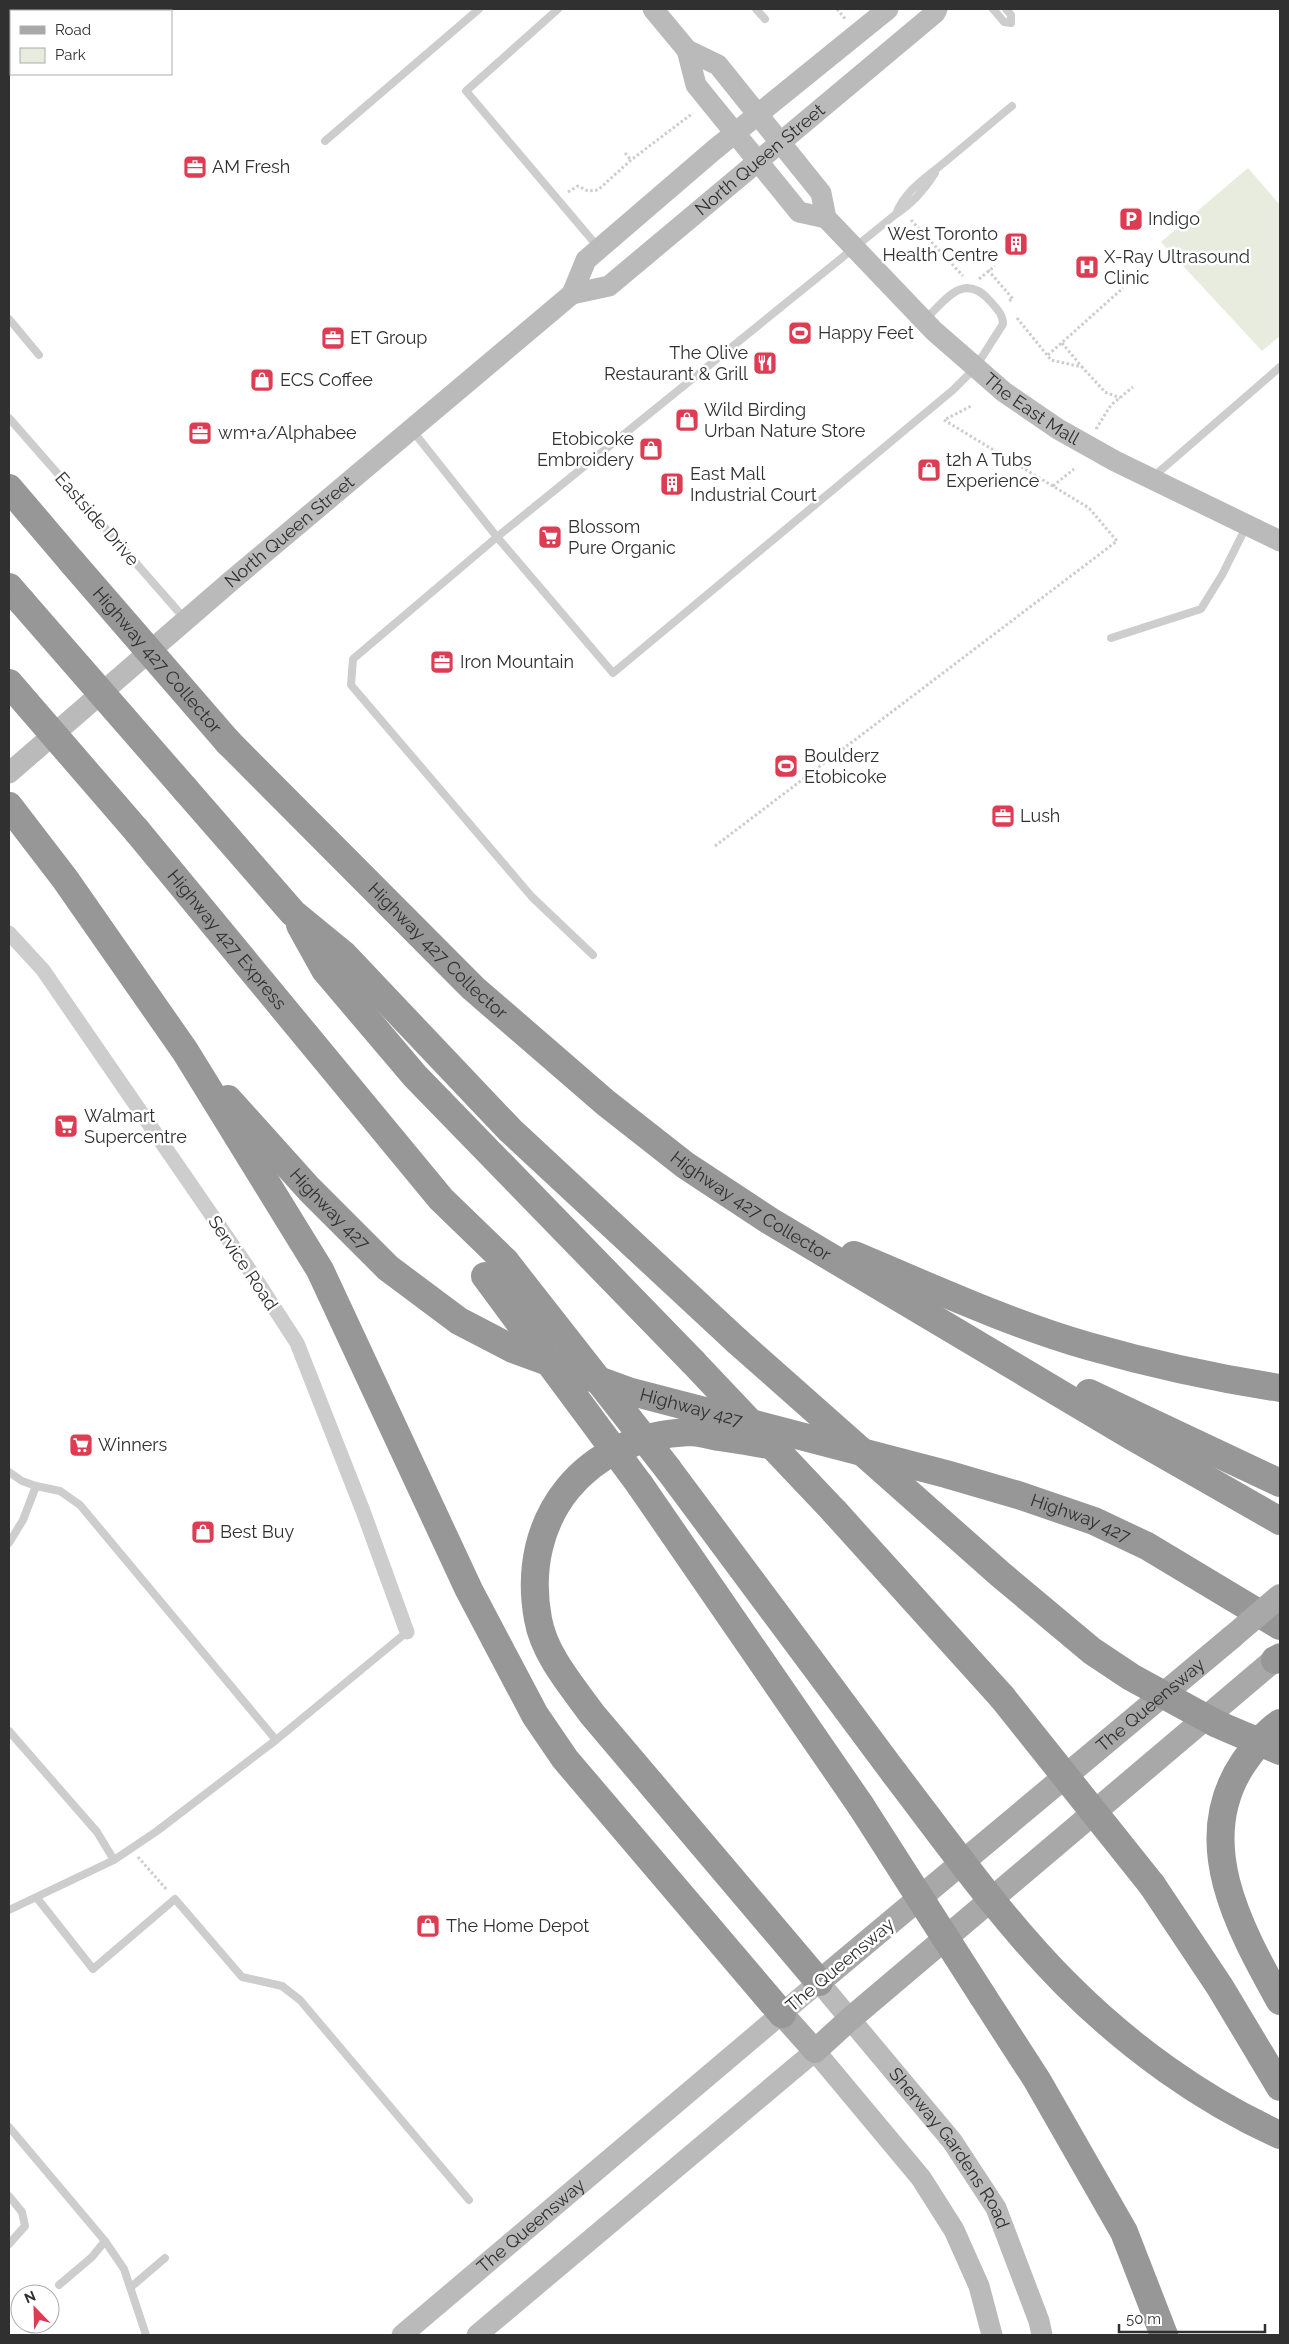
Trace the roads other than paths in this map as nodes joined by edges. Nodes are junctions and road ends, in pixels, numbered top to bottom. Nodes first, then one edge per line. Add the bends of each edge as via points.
1 (480, 9) edge
2 (558, 9) edge
3 (652, 9) edge
4 (756, 9) edge
5 (888, 9) edge
6 (937, 9) edge
7 (993, 9) edge
8 (1006, 9) edge
9 (765, 19) dead end
10 (687, 50) junction
11 (1012, 106) dead end
12 (758, 114) junction
13 (736, 132) junction
14 (325, 141) dead end
15 (781, 143) junction
16 (758, 162) junction
17 (826, 218) junction
18 (855, 247) junction
19 (599, 248) junction
20 (572, 294) junction
21 (9, 319) edge
22 (924, 321) junction
23 (39, 354) dead end
24 (1280, 367) edge
25 (975, 368) junction
26 (9, 418) edge
27 (411, 428) junction
28 (1151, 478) junction
29 (9, 488) edge
30 (1247, 525) junction
31 (497, 537) junction
32 (1280, 541) edge
33 (15, 594) edge
34 (186, 620) junction
35 (1111, 638) dead end
36 (9, 683) edge
37 (9, 774) edge
38 (9, 806) edge
39 (293, 913) junction
40 (9, 933) edge
41 (593, 955) dead end
42 (186, 1051) junction
43 (770, 1220) junction
44 (495, 1268) junction
45 (944, 1325) junction
46 (1280, 1388) edge
47 (9, 1472) edge
48 (946, 1474) junction
49 (1280, 1482) edge
50 (36, 1486) junction
51 (1280, 1521) edge
52 (9, 1543) edge
53 (1280, 1596) edge
54 (1280, 1626) edge
55 (407, 1632) joint
56 (1278, 1658) edge
57 (1280, 1723) edge
58 (9, 1731) edge
59 (276, 1740) junction
60 (1280, 1751) edge
61 (114, 1860) junction
62 (37, 1898) junction
63 (9, 1910) edge
64 (819, 1982) junction
65 (1280, 2001) edge
66 (782, 2014) junction
67 (850, 2019) junction
68 (815, 2051) junction
69 (1280, 2088) edge
70 (9, 2128) edge
71 (1280, 2135) edge
72 (9, 2196) edge
73 (470, 2200) dead end
74 (105, 2241) junction
75 (9, 2244) edge
76 (165, 2258) dead end
77 (60, 2284) edge
78 (131, 2287) junction
79 (146, 2335) edge
80 (402, 2335) edge
81 (477, 2335) edge
82 (992, 2335) edge
83 (1042, 2335) edge
84 (1164, 2335) edge

1 - 14 lane
2 - 19 lane via 466,91
3 - 10 main road
4 - 9 lane
5 - 12 main road, North Queen Street
6 - 15 main road, North Queen Street
7 - 8 lane via 1004,22 1011,23 1011,14
10 - 12 main road via 718,65
10 - 13 main road via 696,85
11 - 18 lane via 938,169 906,208
12 - 13 main road, North Queen Street
12 - 15 main road
13 - 16 main road
13 - 19 main road, North Queen Street
15 - 16 main road, North Queen Street
15 - 17 main road via 821,193
16 - 17 main road via 800,212
16 - 20 main road, North Queen Street via 609,286
17 - 18 main road, The East Mall
18 - 22 main road, The East Mall
18 - 31 lane
19 - 20 main road, North Queen Street via 586,260
20 - 27 main road, North Queen Street
21 - 23 lane
22 - 25 main road, The East Mall
22 - 25 lane via 953,293 963,288 981,290 1000,313 1003,324
24 - 28 lane
25 - 28 main road, The East Mall via 1012,397 1085,444
25 - 31 lane via 613,673
26 - 34 lane, Eastside Drive
27 - 31 lane
27 - 34 main road, North Queen Street
28 - 30 main road, The East Mall
29 - 43 highway, Highway 427 Collector, bridge via 228,742 473,988 606,1104 685,1165
30 - 32 main road, The East Mall
30 - 35 lane via 1201,609
31 - 41 lane via 353,659 351,685 532,897
33 - 39 highway, bridge
34 - 37 main road, North Queen Street
36 - 44 highway, Highway 427 Express, bridge via 137,831
38 - 42 highway via 66,879
39 - 60 highway, bridge via 343,954 510,1130 737,1341 1000,1574 1092,1652 1131,1677 1217,1724
39 - 69 highway, bridge via 325,970 415,1076 834,1510 1002,1697 1152,1885 1220,1987
40 - 55 street, Service Road via 43,970 297,1343
42 - 48 highway, Highway 427 via 309,1189 381,1261 459,1321 513,1349 628,1391
42 - 66 highway via 320,1270 469,1590 535,1714 565,1759
43 - 45 highway, Highway 427 Collector
43 - 46 highway via 1024,1325 1087,1346 1222,1379
44 - 71 highway, bridge via 668,1469 895,1774 1015,1928 1067,1985 1168,2070 1214,2100
44 - 84 highway, bridge via 861,1806 1038,2080 1124,2232
45 - 49 highway
45 - 51 highway
47 - 50 lane
48 - 54 highway, Highway 427 via 1094,1521 1147,1546
48 - 64 highway via 690,1432 660,1436 638,1441 588,1467 567,1488 553,1510 536,1553 534,1574 538,1620 566,1678 592,1714
50 - 52 lane via 24,1520
50 - 59 lane via 60,1491 80,1505
53 - 64 main road, The Queensway, bridge
55 - 59 lane
56 - 67 main road
57 - 65 highway via 1254,1748 1229,1788 1220,1824 1220,1844 1223,1870 1239,1920 1257,1962
58 - 61 lane via 97,1832
59 - 61 lane
61 - 62 lane
62 - 63 lane
62 - 73 lane via 93,1969 174,1899 242,1977 282,1986 300,2000
64 - 66 main road, The Queensway
64 - 67 main road, Sherway Gardens Road
66 - 68 main road
66 - 80 main road, The Queensway
67 - 68 main road
67 - 83 main road, Sherway Gardens Road via 952,2141 996,2208
68 - 81 main road
68 - 82 main road via 921,2178 954,2230 978,2286
70 - 74 lane
72 - 75 lane via 22,2212 25,2226
74 - 77 lane via 92,2257
74 - 78 lane via 124,2269
76 - 78 lane
78 - 79 lane via 138,2318

